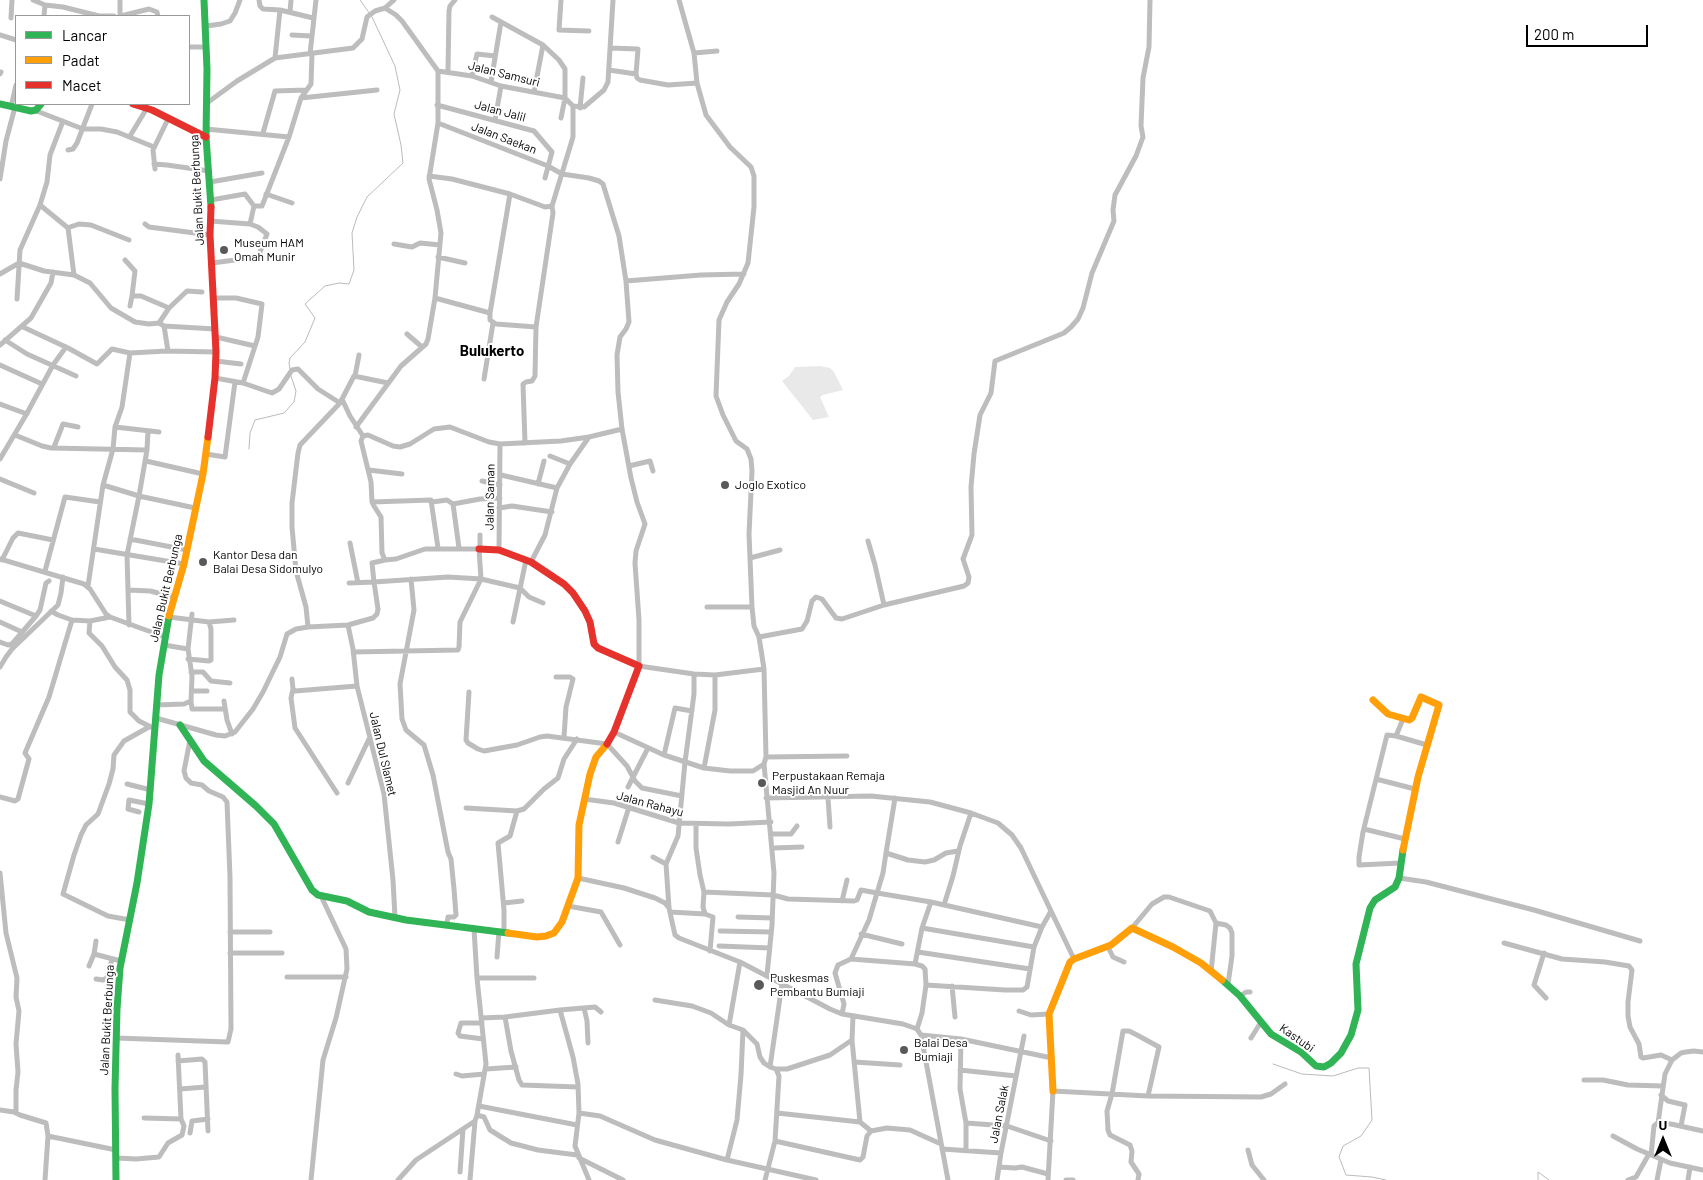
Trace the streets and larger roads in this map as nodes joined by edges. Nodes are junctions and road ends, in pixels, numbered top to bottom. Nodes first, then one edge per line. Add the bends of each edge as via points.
1 (12, 0) edge
2 (34, 0) edge
3 (63, 0) edge
4 (120, 0) edge
5 (204, 0) edge
6 (240, 0) edge
7 (259, 0) edge
8 (291, 0) edge
9 (316, 0) edge
10 (394, 0) edge
11 (455, 0) edge
12 (561, 0) edge
13 (613, 0) edge
14 (679, 0) edge
15 (1150, 0) edge
16 (45, 5) junction
17 (63, 7) junction
18 (385, 8) junction
19 (280, 10) junction
20 (290, 12) junction
21 (44, 15) edge
22 (96, 15) edge
23 (121, 15) edge
24 (125, 15) edge
25 (158, 15) edge
26 (492, 17) dead end
27 (11, 18) dead end
28 (313, 18) junction
29 (501, 22) junction
30 (206, 26) junction
31 (589, 31) dead end
32 (0, 35) edge
33 (292, 35) dead end
34 (311, 36) junction
35 (15, 40) edge
36 (543, 45) junction
37 (190, 47) edge
38 (206, 47) junction
39 (610, 48) junction
40 (717, 51) dead end
41 (694, 53) junction
42 (311, 54) junction
43 (495, 56) junction
44 (276, 58) junction
45 (609, 70) junction
46 (438, 71) junction
47 (448, 71) junction
48 (636, 74) junction
49 (472, 76) junction
50 (583, 78) dead end
51 (491, 82) junction
52 (697, 83) junction
53 (501, 86) junction
54 (306, 90) junction
55 (378, 90) dead end
56 (15, 92) edge
57 (534, 92) junction
58 (301, 98) junction
59 (565, 98) junction
60 (0, 104) edge
61 (207, 104) junction
62 (40, 105) edge
63 (92, 105) edge
64 (136, 105) edge
65 (437, 105) junction
66 (573, 106) junction
67 (13, 107) junction
68 (147, 108) junction
69 (580, 108) junction
70 (34, 110) junction
71 (561, 118) dead end
72 (168, 119) junction
73 (495, 120) junction
74 (63, 121) junction
75 (438, 123) junction
76 (83, 129) junction
77 (206, 129) junction
78 (263, 134) junction
79 (130, 136) junction
80 (206, 137) junction
81 (289, 137) junction
82 (154, 147) junction
83 (68, 150) dead end
84 (1, 164) edge
85 (548, 166) junction
86 (209, 172) junction
87 (262, 173) dead end
88 (562, 174) junction
89 (429, 176) junction
90 (545, 178) dead end
91 (0, 179) edge
92 (210, 182) junction
93 (266, 194) junction
94 (510, 194) junction
95 (211, 200) junction
96 (292, 203) dead end
97 (40, 205) junction
98 (254, 206) junction
99 (552, 206) junction
100 (210, 221) junction
101 (145, 224) dead end
102 (250, 224) junction
103 (68, 228) junction
104 (210, 235) junction
105 (130, 240) dead end
106 (394, 244) dead end
107 (440, 245) junction
108 (438, 257) junction
109 (125, 260) dead end
110 (19, 263) junction
111 (212, 263) junction
112 (465, 263) dead end
113 (53, 272) junction
114 (0, 274) edge
115 (744, 274) junction
116 (74, 275) junction
117 (626, 281) junction
118 (202, 292) dead end
119 (132, 296) junction
120 (213, 298) junction
121 (435, 298) junction
122 (17, 299) dead end
123 (130, 306) dead end
124 (169, 308) junction
125 (490, 313) junction
126 (492, 323) junction
127 (162, 325) junction
128 (23, 327) junction
129 (536, 327) junction
130 (215, 333) junction
131 (407, 334) dead end
132 (5, 340) junction
133 (0, 345) edge
134 (256, 346) junction
135 (66, 347) junction
136 (422, 347) junction
137 (168, 351) junction
138 (216, 352) junction
139 (130, 353) junction
140 (359, 355) dead end
141 (216, 361) junction
142 (241, 364) dead end
143 (0, 365) edge
144 (53, 365) junction
145 (76, 376) dead end
146 (355, 376) junction
147 (215, 378) junction
148 (484, 380) dead end
149 (235, 382) junction
150 (243, 383) junction
151 (388, 383) junction
152 (42, 384) junction
153 (341, 401) junction
154 (0, 404) edge
155 (27, 414) junction
156 (78, 426) dead end
157 (356, 427) junction
158 (115, 428) junction
159 (622, 429) junction
160 (148, 430) junction
161 (160, 432) dead end
162 (15, 435) junction
163 (363, 436) junction
164 (589, 437) junction
165 (525, 443) junction
166 (500, 444) junction
167 (54, 447) junction
168 (113, 449) junction
169 (147, 450) junction
170 (206, 454) junction
171 (550, 456) dead end
172 (0, 459) edge
173 (146, 461) junction
174 (544, 461) dead end
175 (570, 464) junction
176 (629, 466) junction
177 (368, 470) junction
178 (653, 471) dead end
179 (203, 474) junction
180 (402, 474) dead end
181 (501, 475) junction
182 (0, 479) edge
183 (482, 481) dead end
184 (538, 484) junction
185 (102, 485) junction
186 (500, 485) junction
187 (557, 488) junction
188 (34, 494) dead end
189 (139, 496) junction
190 (500, 498) junction
191 (100, 502) junction
192 (372, 502) junction
193 (432, 502) junction
194 (453, 504) junction
195 (195, 508) junction
196 (499, 508) junction
197 (552, 512) junction
198 (480, 535) dead end
199 (130, 539) junction
200 (53, 540) junction
201 (868, 541) dead end
202 (350, 543) dead end
203 (438, 548) junction
204 (459, 548) junction
205 (94, 549) junction
206 (480, 549) junction
207 (187, 550) junction
208 (499, 550) junction
209 (780, 550) dead end
210 (127, 555) junction
211 (750, 558) junction
212 (1, 559) edge
213 (384, 560) junction
214 (529, 561) junction
215 (184, 564) junction
216 (45, 571) junction
217 (52, 573) junction
218 (63, 577) junction
219 (411, 579) junction
220 (481, 579) junction
221 (374, 582) junction
222 (358, 583) junction
223 (349, 584) dead end
224 (88, 586) junction
225 (520, 588) junction
226 (128, 590) junction
227 (174, 597) junction
228 (0, 601) edge
229 (542, 603) dead end
230 (884, 605) junction
231 (707, 607) dead end
232 (752, 608) junction
233 (51, 610) junction
234 (36, 616) junction
235 (110, 617) junction
236 (169, 617) junction
237 (191, 617) junction
238 (72, 620) junction
239 (234, 620) dead end
240 (90, 621) junction
241 (0, 622) edge
242 (209, 622) junction
243 (512, 622) dead end
244 (129, 625) junction
245 (348, 626) junction
246 (308, 628) junction
247 (22, 632) junction
248 (759, 637) junction
249 (164, 641) junction
250 (0, 642) edge
251 (188, 649) junction
252 (406, 651) junction
253 (353, 652) junction
254 (188, 659) junction
255 (638, 666) junction
256 (0, 667) edge
257 (764, 669) junction
258 (192, 672) junction
259 (694, 674) junction
260 (715, 674) junction
261 (556, 676) dead end
262 (292, 679) dead end
263 (230, 683) dead end
264 (357, 686) junction
265 (293, 689) junction
266 (192, 691) junction
267 (207, 691) dead end
268 (469, 692) dead end
269 (1373, 700) dead end
270 (224, 701) dead end
271 (191, 702) junction
272 (156, 705) junction
273 (225, 709) junction
274 (692, 712) junction
275 (156, 718) junction
276 (1403, 719) junction
277 (180, 725) junction
278 (152, 728) junction
279 (614, 732) junction
280 (232, 734) junction
281 (1396, 736) junction
282 (564, 737) junction
283 (369, 739) junction
284 (577, 739) junction
285 (190, 740) junction
286 (607, 744) junction
287 (1426, 745) junction
288 (648, 748) junction
289 (664, 755) junction
290 (846, 756) dead end
291 (766, 757) junction
292 (685, 762) junction
293 (764, 764) junction
294 (704, 768) junction
295 (632, 776) junction
296 (1376, 779) junction
297 (348, 783) dead end
298 (127, 784) dead end
299 (628, 787) dead end
300 (1415, 789) junction
301 (151, 790) junction
302 (336, 793) dead end
303 (682, 796) junction
304 (0, 797) edge
305 (766, 798) junction
306 (828, 798) junction
307 (895, 798) junction
308 (584, 800) junction
309 (149, 804) junction
310 (629, 807) junction
311 (466, 808) dead end
312 (516, 811) junction
313 (139, 812) dead end
314 (971, 813) junction
315 (771, 822) junction
316 (679, 824) junction
317 (696, 824) junction
318 (796, 826) dead end
319 (830, 827) dead end
320 (1364, 829) junction
321 (772, 834) junction
322 (1405, 839) junction
323 (618, 842) dead end
324 (802, 847) dead end
325 (773, 848) junction
326 (958, 851) junction
327 (886, 853) junction
328 (653, 857) dead end
329 (666, 864) junction
330 (1400, 864) junction
331 (0, 874) edge
332 (578, 878) junction
333 (1400, 878) junction
334 (847, 880) dead end
335 (704, 892) junction
336 (877, 894) junction
337 (773, 895) junction
338 (320, 896) junction
339 (522, 901) dead end
340 (842, 901) junction
341 (931, 902) junction
342 (504, 903) junction
343 (944, 905) junction
344 (568, 906) junction
345 (670, 910) junction
346 (1051, 911) junction
347 (705, 914) junction
348 (738, 917) dead end
349 (772, 918) junction
350 (401, 919) junction
351 (130, 920) junction
352 (447, 923) junction
353 (1216, 923) junction
354 (1042, 927) junction
355 (922, 928) junction
356 (1132, 928) junction
357 (503, 929) junction
358 (474, 930) junction
359 (720, 931) dead end
360 (230, 932) junction
361 (270, 932) dead end
362 (771, 932) junction
363 (862, 934) junction
364 (96, 941) dead end
365 (1640, 941) dead end
366 (1504, 943) dead end
367 (902, 944) dead end
368 (620, 945) dead end
369 (719, 946) dead end
370 (1034, 947) junction
371 (1108, 947) junction
372 (770, 948) junction
373 (710, 951) junction
374 (918, 952) junction
375 (230, 953) junction
376 (282, 953) dead end
377 (1544, 953) junction
378 (94, 954) junction
379 (497, 957) dead end
380 (112, 959) junction
381 (851, 959) junction
382 (1074, 959) junction
383 (121, 961) junction
384 (740, 962) junction
385 (1124, 962) dead end
386 (915, 964) junction
387 (89, 966) dead end
388 (1030, 969) junction
389 (1211, 972) junction
390 (767, 975) junction
391 (346, 977) junction
392 (287, 978) dead end
393 (477, 978) junction
394 (534, 978) dead end
395 (96, 979) dead end
396 (782, 984) junction
397 (1228, 984) junction
398 (926, 985) junction
399 (952, 986) junction
400 (1250, 992) dead end
401 (1240, 996) junction
402 (1546, 998) dead end
403 (655, 1000) dead end
404 (584, 1008) junction
405 (560, 1010) junction
406 (1019, 1010) dead end
407 (601, 1012) dead end
408 (842, 1014) junction
409 (1049, 1014) junction
410 (853, 1016) junction
411 (504, 1017) junction
412 (955, 1017) dead end
413 (481, 1020) junction
414 (1261, 1022) junction
415 (729, 1025) junction
416 (917, 1029) junction
417 (743, 1030) junction
418 (921, 1035) junction
419 (1024, 1036) dead end
420 (116, 1038) junction
421 (1251, 1038) dead end
422 (483, 1039) junction
423 (961, 1039) junction
424 (852, 1040) junction
425 (588, 1043) dead end
426 (1021, 1052) junction
427 (1703, 1052) edge
428 (178, 1054) dead end
429 (1052, 1058) junction
430 (1672, 1060) junction
431 (178, 1061) junction
432 (854, 1062) junction
433 (900, 1066) dead end
434 (516, 1067) junction
435 (770, 1067) junction
436 (776, 1069) junction
437 (960, 1070) junction
438 (485, 1072) junction
439 (456, 1074) dead end
440 (1016, 1076) junction
441 (1584, 1080) dead end
442 (1286, 1084) dead end
443 (1663, 1086) junction
444 (206, 1087) junction
445 (578, 1087) junction
446 (180, 1089) junction
447 (1053, 1091) junction
448 (1112, 1094) junction
449 (1661, 1095) junction
450 (1148, 1096) junction
451 (479, 1106) junction
452 (0, 1110) edge
453 (16, 1112) junction
454 (578, 1113) junction
455 (777, 1113) junction
456 (144, 1118) dead end
457 (181, 1118) junction
458 (208, 1118) junction
459 (476, 1118) junction
460 (860, 1122) junction
461 (1658, 1123) junction
462 (966, 1124) junction
463 (576, 1125) junction
464 (1007, 1126) junction
465 (1681, 1126) junction
466 (463, 1129) junction
467 (208, 1131) dead end
468 (871, 1131) junction
469 (1703, 1131) edge
470 (190, 1133) dead end
471 (48, 1136) junction
472 (1613, 1136) dead end
473 (775, 1141) junction
474 (1051, 1141) junction
475 (941, 1146) junction
476 (1248, 1150) dead end
477 (966, 1151) junction
478 (1001, 1152) junction
479 (116, 1154) junction
480 (1650, 1154) junction
481 (578, 1156) junction
482 (727, 1160) junction
483 (1661, 1160) junction
484 (999, 1167) junction
485 (1690, 1167) junction
486 (768, 1168) junction
487 (1703, 1170) edge
488 (460, 1172) dead end
489 (1048, 1177) edge
490 (45, 1180) edge
491 (116, 1180) edge
492 (311, 1180) edge
493 (398, 1180) edge
494 (470, 1180) edge
495 (589, 1180) edge
496 (622, 1180) edge
497 (765, 1180) edge
498 (816, 1180) edge
499 (948, 1180) edge
500 (998, 1180) edge
501 (1066, 1180) edge
502 (1073, 1180) edge
503 (1138, 1180) edge
504 (1264, 1180) edge
505 (1628, 1180) edge
506 (1657, 1180) edge
507 (1688, 1180) edge

1 - 27 street
2 - 16 street
3 - 17 street
4 - 23 street
5 - 30 street, Jalan Bukit Berbunga
6 - 30 street via 230,20
7 - 19 street via 261,8
8 - 20 street
9 - 28 street
10 - 18 street
11 - 47 street via 449,11
12 - 31 street via 559,30
13 - 39 street
14 - 41 street
15 - 230 street via 1150,48 1143,78 1143,137 1115,195 1114,221 1092,273 1083,308 1078,319 1064,333 995,361 990,393 980,414 974,454 972,535 963,559 969,582 964,586
16 - 17 street
16 - 21 street
17 - 22 street
18 - 42 street via 367,16 362,39 356,46
18 - 46 street via 402,21
19 - 20 street
19 - 44 street
20 - 28 street
24 - 25 street via 150,8
26 - 29 street
28 - 34 street
29 - 36 street
29 - 43 street
30 - 38 street, Jalan Bukit Berbunga
32 - 35 street
33 - 34 street
34 - 42 street
36 - 57 street
36 - 59 street via 565,69
37 - 38 street
38 - 61 street, Jalan Bukit Berbunga
39 - 45 street
39 - 48 street via 638,49
40 - 41 street
41 - 52 street
42 - 44 street
42 - 54 street via 311,83
43 - 49 street via 477,54
43 - 51 street
44 - 61 street via 236,80
45 - 48 street
45 - 69 street via 606,88
46 - 47 street, Jalan Samsuri
46 - 65 street
47 - 49 street, Jalan Samsuri
48 - 52 street via 638,79 655,84
49 - 51 street, Jalan Samsuri
50 - 69 street
51 - 53 street, Jalan Samsuri
52 - 115 street via 706,115 754,172 753,224
53 - 57 street, Jalan Samsuri
53 - 73 street
54 - 58 street
54 - 78 street via 275,91
55 - 58 street
56 - 67 street
57 - 59 street, Jalan Samsuri
58 - 81 street
59 - 66 street
59 - 71 street
60 - 67 street
61 - 77 street, Jalan Bukit Berbunga
62 - 70 street
63 - 76 street
64 - 68 street
65 - 73 street, Jalan Jalil
65 - 75 street
66 - 69 street
66 - 88 street via 573,137
67 - 70 street
67 - 84 street
68 - 72 street
68 - 79 street
70 - 74 street
72 - 80 street
72 - 82 street
73 - 85 street, Jalan Jalil via 536,133 552,152
74 - 76 street
74 - 97 street via 50,155
75 - 85 street, Jalan Saekan
75 - 89 street
76 - 79 street
76 - 83 street via 74,148
77 - 78 street
77 - 80 street, Jalan Bukit Berbunga
78 - 81 street
79 - 82 street
80 - 86 street, Jalan Bukit Berbunga
81 - 93 street
82 - 86 street via 154,167 166,165
84 - 91 street
85 - 88 street, Jalan Saekan
85 - 90 street, Jalan Jalil
86 - 92 street, Jalan Bukit Berbunga
87 - 92 street
88 - 99 street
88 - 117 street via 589,178 603,184 619,236
89 - 94 street
89 - 107 street via 441,229
92 - 95 street, Jalan Bukit Berbunga
93 - 96 street
93 - 98 street via 262,206
94 - 99 street via 545,207
94 - 125 street
95 - 98 street via 245,194
95 - 100 street, Jalan Bukit Berbunga
97 - 103 street
97 - 110 street via 20,250
98 - 102 street
99 - 129 street
100 - 102 street
100 - 104 street, Jalan Bukit Berbunga
101 - 104 street
102 - 111 street via 267,233 259,257
103 - 105 street via 85,224
103 - 116 street
104 - 111 street, Jalan Bukit Berbunga
106 - 107 street via 412,247 420,243
107 - 108 street
108 - 112 street
108 - 121 street
109 - 119 street via 135,271
110 - 113 street
110 - 114 street
110 - 122 street
111 - 120 street, Jalan Bukit Berbunga
113 - 116 street
113 - 128 street via 51,283
115 - 117 street
115 - 211 street via 720,320 716,396 736,441 746,449 751,459
116 - 127 street via 90,283 111,308 135,322
117 - 159 street via 629,322 620,337 617,355
118 - 124 street via 187,290
119 - 123 street
119 - 124 street via 141,296
120 - 130 street, Jalan Bukit Berbunga
120 - 134 street via 262,303
121 - 125 street
121 - 136 street via 428,339
124 - 127 street
125 - 126 street
126 - 129 street
126 - 148 street
127 - 130 street
127 - 137 street
128 - 132 street
128 - 135 street
129 - 165 street via 535,376 523,384
130 - 134 street
130 - 138 street, Jalan Bukit Berbunga
131 - 136 street
132 - 133 street
132 - 144 street
134 - 150 street
135 - 139 street via 97,364 112,348
135 - 144 street
136 - 151 street
137 - 138 street
137 - 139 street
138 - 141 street, Jalan Bukit Berbunga
139 - 158 street via 122,407
140 - 146 street
141 - 142 street
141 - 147 street, Jalan Bukit Berbunga
143 - 152 street
144 - 145 street
144 - 152 street
146 - 151 street
146 - 153 street
147 - 149 street
147 - 170 street, Jalan Bukit Berbunga
149 - 150 street
149 - 170 street via 225,457
150 - 153 street via 275,392 290,371 299,370 318,389
151 - 157 street
152 - 155 street
153 - 157 street
153 - 246 street via 300,445 298,453 292,527 296,571
154 - 155 street
155 - 162 street
156 - 167 street via 63,424
157 - 163 street
158 - 160 street
158 - 168 street
159 - 164 street
159 - 176 street
160 - 161 street
160 - 169 street
162 - 167 street via 42,446
162 - 172 street
163 - 166 street via 400,447 434,429 450,426
163 - 177 street via 361,441
164 - 165 street
164 - 175 street
165 - 166 street
166 - 181 street, Jalan Saman
167 - 168 street
168 - 169 street
168 - 185 street
169 - 173 street
170 - 179 street, Jalan Bukit Berbunga
171 - 175 street
173 - 179 street
173 - 189 street
174 - 184 street
175 - 187 street
176 - 178 street via 650,461
176 - 255 street via 645,524 635,563
177 - 180 street
177 - 192 street
179 - 195 street, Jalan Bukit Berbunga
181 - 184 street
181 - 186 street, Jalan Saman
182 - 188 street
183 - 186 street
184 - 187 street
185 - 189 street
185 - 191 street
186 - 190 street, Jalan Saman
187 - 197 street
189 - 195 street
189 - 199 street
190 - 194 street
190 - 196 street, Jalan Saman
191 - 200 street via 65,497
191 - 205 street
192 - 193 street via 428,499
192 - 213 street via 381,517
193 - 194 street via 447,500
193 - 203 street
194 - 204 street
195 - 207 street, Jalan Bukit Berbunga
196 - 197 street via 512,506
196 - 208 street, Jalan Saman
197 - 214 street via 545,535
198 - 206 street
199 - 207 street
199 - 210 street
200 - 212 street via 18,533
200 - 216 street
201 - 230 street
202 - 222 street
203 - 204 street
203 - 213 street
204 - 206 street
205 - 210 street
205 - 224 street
206 - 208 street
206 - 220 street
207 - 215 street, Jalan Bukit Berbunga
208 - 214 street
209 - 211 street
210 - 215 street
210 - 226 street
211 - 232 street
212 - 216 street
213 - 221 street via 372,563
214 - 225 street
214 - 255 street via 569,588 585,611 593,642 598,648
215 - 227 street, Jalan Bukit Berbunga
216 - 217 street
217 - 218 street
217 - 234 street
218 - 224 street
218 - 233 street via 60,601
219 - 220 street
219 - 221 street
219 - 252 street via 414,610
220 - 225 street
220 - 252 street via 460,622 458,650
221 - 222 street
221 - 245 street via 377,614
222 - 223 street
224 - 235 street
225 - 229 street
225 - 243 street
226 - 227 street
226 - 244 street
227 - 236 street, Jalan Bukit Berbunga
228 - 234 street
230 - 248 street via 842,619 836,618 822,599 816,598 802,630
231 - 232 street
232 - 248 street
233 - 238 street
233 - 256 street via 12,649
234 - 247 street
235 - 240 street
235 - 244 street
236 - 237 street
236 - 249 street, Jalan Bukit Berbunga
237 - 242 street
237 - 251 street
238 - 240 street
238 - 304 street via 49,696 25,753 29,759 18,799
239 - 242 street
240 - 278 street via 90,633 127,680 130,712 138,721
241 - 247 street
242 - 254 street via 211,660
244 - 249 street
245 - 246 street
245 - 253 street, Jalan Dul Slamet
246 - 280 street via 287,634 263,692
247 - 250 street via 12,644
248 - 257 street
249 - 251 street
249 - 272 street, Jalan Bukit Berbunga
251 - 254 street
252 - 253 street
252 - 352 street via 400,684 402,719 406,730 424,745 435,782 453,879 456,915 448,917
253 - 264 street, Jalan Dul Slamet
254 - 258 street
255 - 259 street
255 - 279 street
257 - 260 street
257 - 291 street
258 - 263 street via 203,672 212,681
258 - 266 street
259 - 260 street
259 - 274 street
260 - 294 street via 715,710
261 - 282 street via 573,679 566,707
262 - 265 street
264 - 265 street
264 - 283 street, Jalan Dul Slamet
265 - 302 street via 295,728
266 - 267 street
266 - 271 street
268 - 282 street via 466,740 478,749 484,751 517,745 541,736
269 - 276 street via 1388,714
270 - 273 street
271 - 272 street
271 - 273 street via 193,710
272 - 275 street, Jalan Bukit Berbunga
273 - 280 street
274 - 289 street via 675,708
274 - 292 street
275 - 277 street
275 - 278 street, Jalan Bukit Berbunga
276 - 281 street
276 - 287 street via 1411,718 1421,697 1440,705
277 - 280 street via 216,735
277 - 285 street
278 - 301 street, Jalan Bukit Berbunga
278 - 351 street via 124,741 114,755 109,784 98,814 86,825 63,894 108,916
279 - 286 street
279 - 288 street
281 - 287 street
281 - 296 street via 1387,736
282 - 284 street
283 - 297 street
283 - 350 street, Jalan Dul Slamet via 384,794
284 - 286 street
284 - 312 street via 564,759 558,778 524,809
285 - 338 street via 204,761 274,824 312,890
285 - 360 street via 184,771 186,778 227,802
286 - 295 street
286 - 308 street via 596,757
287 - 300 street
288 - 289 street
288 - 295 street
289 - 292 street
290 - 291 street
291 - 293 street
292 - 294 street
292 - 303 street
293 - 294 street via 754,771
293 - 305 street
295 - 299 street
295 - 303 street via 644,790
296 - 300 street
296 - 320 street
298 - 301 street
300 - 322 street
301 - 309 street, Jalan Bukit Berbunga
303 - 316 street
305 - 306 street
305 - 315 street
306 - 307 street
306 - 319 street
307 - 314 street via 930,802
307 - 327 street
308 - 310 street, Jalan Rahayu
308 - 332 street via 579,825
309 - 313 street via 129,800 128,809
309 - 351 street, Jalan Bukit Berbunga
310 - 316 street, Jalan Rahayu
310 - 323 street
311 - 312 street
312 - 342 street via 510,836 498,844
314 - 326 street
314 - 346 street via 998,824 1012,835
315 - 317 street, Jalan Rahayu
315 - 321 street
316 - 317 street, Jalan Rahayu
316 - 329 street via 678,836
317 - 335 street via 696,848
318 - 321 street via 791,834
320 - 322 street
320 - 330 street via 1359,866
321 - 325 street
322 - 330 street
324 - 325 street
325 - 337 street
326 - 327 street via 925,862
326 - 343 street
327 - 336 street
328 - 329 street
329 - 345 street
330 - 333 street
331 - 453 street via 6,933 17,978
332 - 344 street
332 - 345 street via 646,895 665,903
333 - 365 street via 1534,910
333 - 414 street, Kastubi via 1370,908 1356,964 1358,1010 1349,1038 1331,1063 1319,1067 1271,1034
334 - 340 street
335 - 337 street
335 - 347 street
336 - 340 street via 862,890 855,901
336 - 341 street
336 - 363 street
337 - 340 street via 788,899
337 - 349 street
338 - 350 street via 347,901 369,912
338 - 391 street via 346,949
339 - 342 street
341 - 343 street
341 - 355 street
342 - 357 street
343 - 354 street
344 - 357 street via 559,928 551,935 536,937
344 - 368 street via 601,912
345 - 347 street
345 - 373 street via 677,937
346 - 354 street
346 - 382 street
347 - 373 street via 713,917
348 - 349 street
349 - 362 street
350 - 352 street
351 - 383 street, Jalan Bukit Berbunga
352 - 358 street
353 - 356 street via 1210,911 1164,897 1154,902
353 - 389 street
353 - 397 street via 1226,925 1232,933
354 - 370 street
355 - 370 street
355 - 374 street
356 - 371 street
356 - 389 street, Kastubi via 1173,947
357 - 358 street
357 - 379 street
358 - 393 street
359 - 362 street
360 - 361 street
360 - 375 street
362 - 372 street
363 - 367 street
363 - 381 street
364 - 378 street
366 - 377 street
369 - 372 street
370 - 388 street
371 - 382 street
371 - 385 street via 1113,957
372 - 390 street
373 - 384 street
374 - 386 street
374 - 388 street
375 - 376 street
375 - 420 street via 232,1024 228,1042
377 - 402 street via 1534,984
377 - 430 street via 1569,961 1605,962 1631,968 1628,1016 1641,1057 1661,1055
378 - 380 street
378 - 387 street
380 - 383 street
380 - 395 street via 107,978
381 - 386 street
381 - 408 street via 838,965 835,973 844,1004
382 - 409 street
383 - 420 street, Jalan Bukit Berbunga
384 - 390 street
384 - 415 street
386 - 398 street via 925,968
388 - 399 street via 1027,986 1023,990
389 - 397 street, Kastubi
390 - 396 street
391 - 392 street
391 - 492 street via 323,1060
393 - 394 street
393 - 413 street
396 - 408 street
396 - 435 street
397 - 401 street, Kastubi
398 - 399 street
398 - 416 street
399 - 412 street
400 - 401 street
401 - 414 street, Kastubi
403 - 415 street via 692,1006
404 - 405 street
404 - 407 street via 595,1007
404 - 425 street
405 - 411 street
405 - 445 street
406 - 409 street via 1032,1015
408 - 410 street
409 - 429 street
410 - 416 street
410 - 424 street
411 - 413 street
411 - 434 street
413 - 422 street
413 - 422 street via 461,1023 458,1033
414 - 421 street
415 - 417 street
416 - 418 street
417 - 435 street
417 - 482 street via 737,1120
418 - 423 street
418 - 475 street
419 - 426 street, Jalan Salak
420 - 479 street, Jalan Bukit Berbunga
422 - 438 street
423 - 426 street
423 - 437 street
424 - 432 street
424 - 436 street via 830,1055 798,1066
426 - 429 street
426 - 440 street, Jalan Salak
427 - 430 street via 1681,1053
428 - 431 street
429 - 447 street
430 - 443 street
431 - 444 street via 204,1060
431 - 446 street
432 - 433 street
432 - 460 street
434 - 438 street
434 - 445 street via 522,1085
435 - 436 street
436 - 455 street
437 - 440 street
437 - 462 street
438 - 439 street
438 - 451 street
440 - 464 street, Jalan Salak
441 - 443 street
442 - 450 street via 1261,1097
443 - 449 street
444 - 446 street
444 - 458 street
445 - 454 street
446 - 457 street
447 - 448 street
447 - 474 street
448 - 450 street
448 - 450 street via 1125,1031 1159,1047
448 - 503 street via 1107,1111 1108,1133 1130,1146 1131,1162 1139,1174
449 - 461 street
449 - 465 street via 1668,1101 1685,1105
451 - 459 street
451 - 463 street
452 - 453 street
453 - 471 street via 45,1122
454 - 463 street
454 - 482 street via 600,1116 655,1140
455 - 460 street
455 - 473 street
456 - 457 street
457 - 479 street via 184,1122 182,1135 168,1143 159,1157
458 - 467 street
458 - 470 street via 192,1121
459 - 466 street
459 - 481 street via 486,1118 490,1130 511,1143
459 - 494 street
460 - 468 street
461 - 465 street
461 - 480 street via 1654,1126
462 - 464 street
462 - 477 street
463 - 481 street
464 - 474 street
464 - 478 street, Jalan Salak
465 - 469 street
466 - 488 street
466 - 493 street via 416,1160
468 - 473 street via 860,1160
468 - 475 street via 887,1128 910,1130
471 - 479 street
471 - 490 street
472 - 480 street
473 - 486 street
474 - 489 street
475 - 477 street
475 - 499 street
476 - 504 street via 1252,1165
477 - 478 street
478 - 484 street, Jalan Salak
479 - 491 street, Jalan Bukit Berbunga
480 - 483 street
480 - 505 street via 1636,1177
481 - 495 street
481 - 496 street
482 - 486 street
483 - 485 street
483 - 506 street
484 - 489 street via 1022,1167
484 - 500 street, Jalan Salak
485 - 487 street
485 - 507 street
486 - 497 street
486 - 498 street
501 - 502 street

